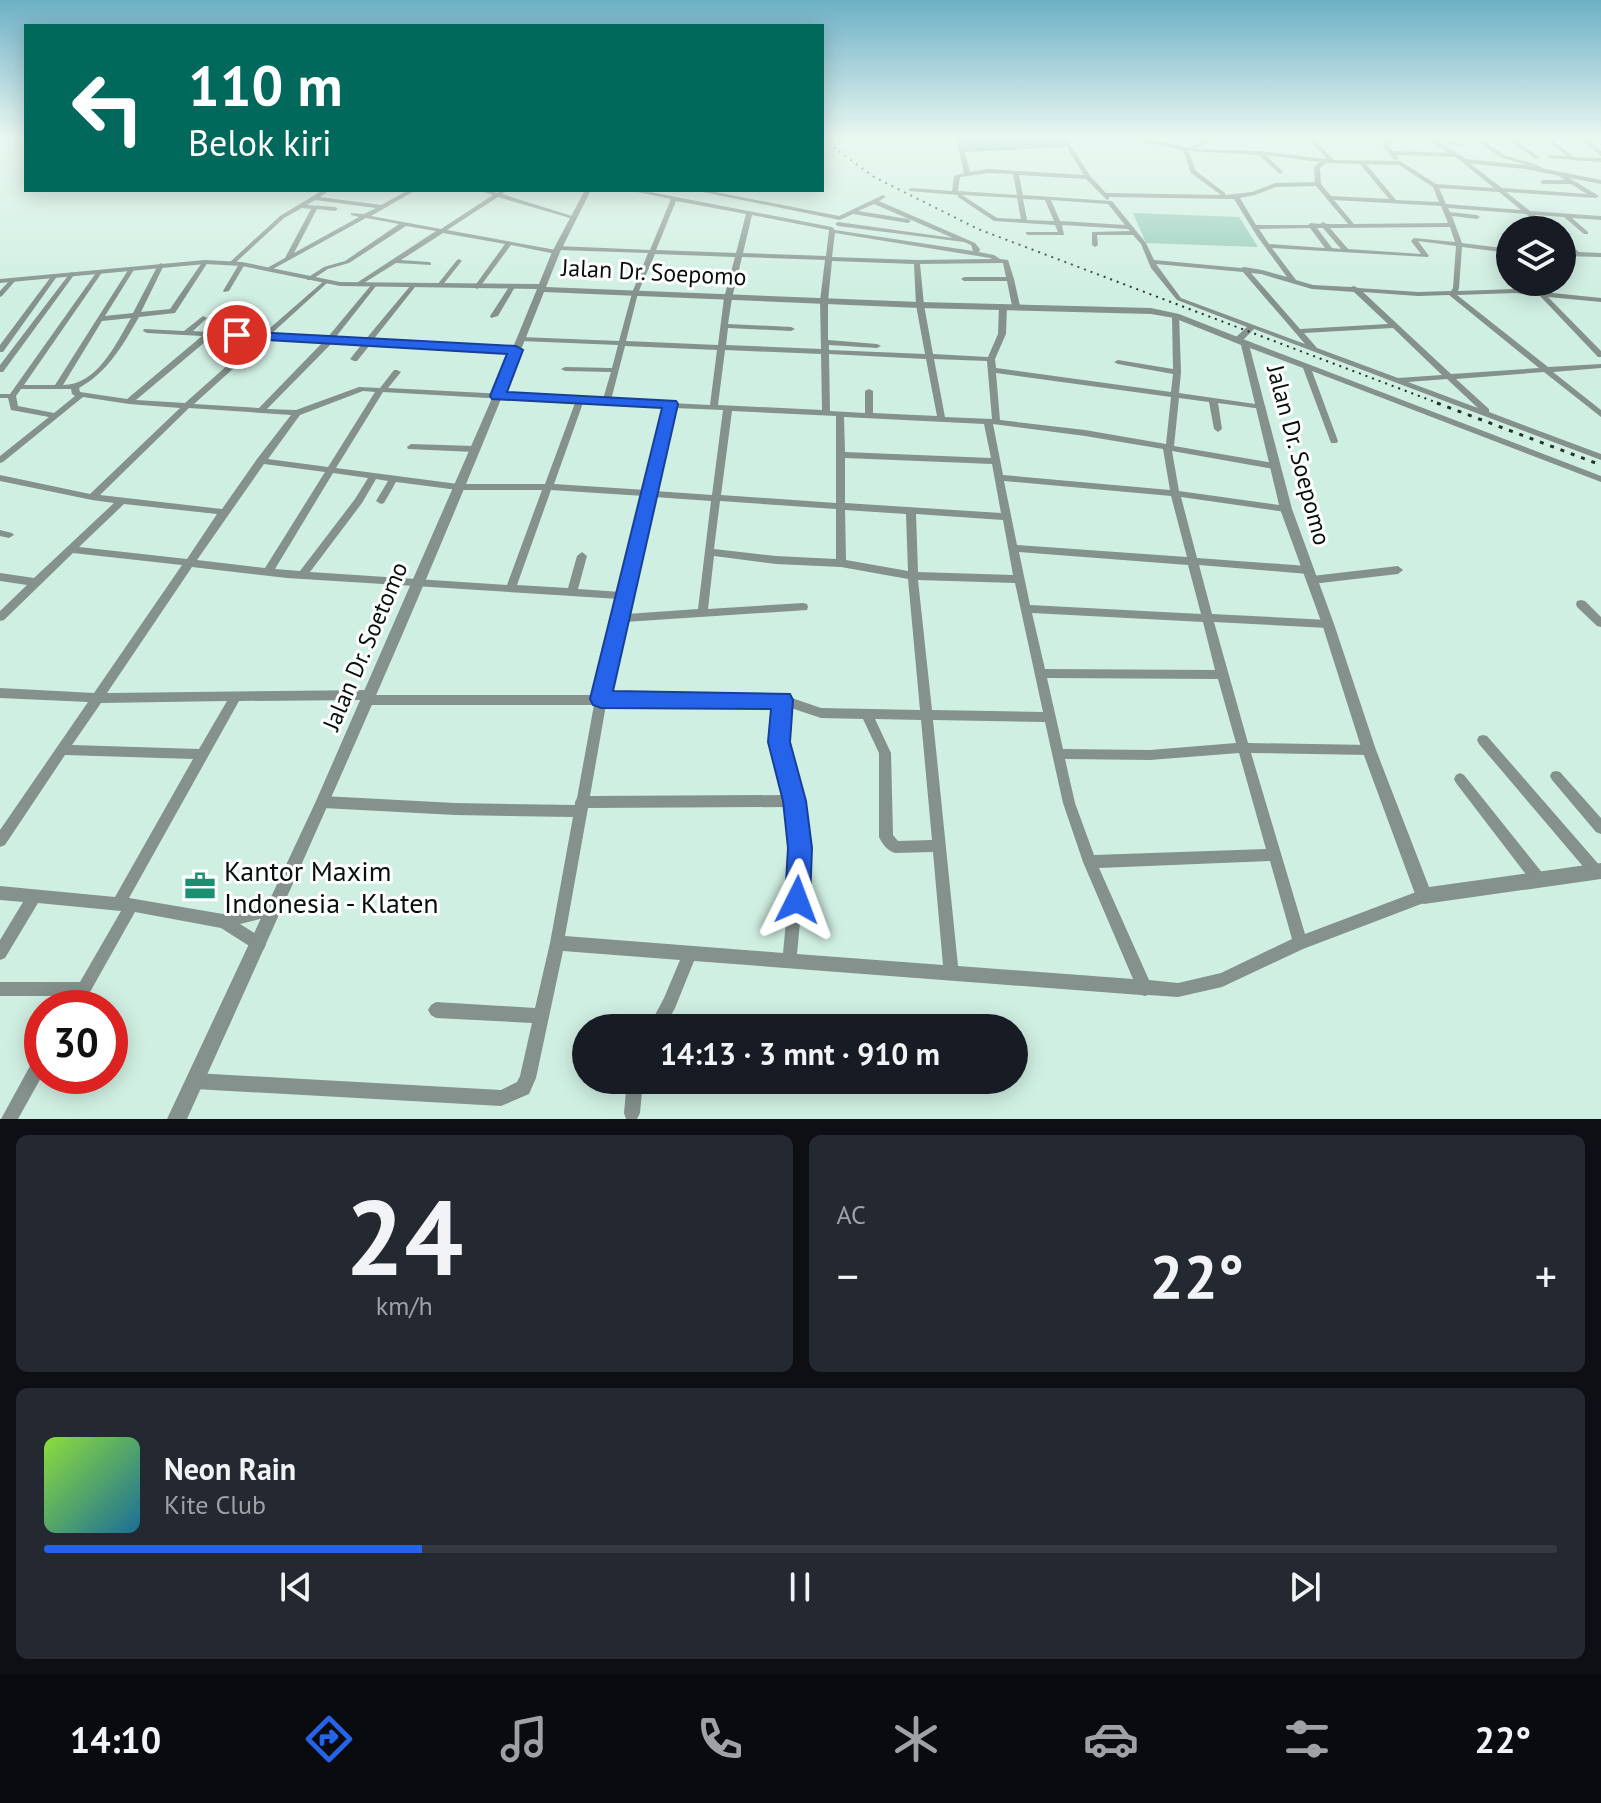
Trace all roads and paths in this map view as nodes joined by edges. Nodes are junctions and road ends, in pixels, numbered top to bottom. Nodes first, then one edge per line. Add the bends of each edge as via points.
1 (914, 190) edge
2 (957, 190) edge
3 (1020, 190) edge
4 (1100, 190) edge
5 (1218, 190) edge
6 (1262, 190) edge
7 (1323, 190) edge
8 (1385, 190) edge
9 (1437, 190) edge
10 (1483, 190) edge
11 (323, 192) edge
12 (409, 192) edge
13 (490, 192) edge
14 (502, 192) edge
15 (587, 192) edge
16 (641, 192) edge
17 (708, 192) joint
18 (1503, 192) junction
19 (498, 194) junction
20 (957, 194) junction
21 (1104, 195) junction
22 (1225, 195) junction
23 (883, 197) dead end
24 (1236, 197) junction
25 (312, 198) junction
26 (1330, 198) junction
27 (1598, 198) edge
28 (674, 199) junction
29 (1022, 199) junction
30 (1048, 200) junction
31 (697, 201) junction
32 (873, 201) junction
33 (1394, 201) junction
34 (1110, 202) junction
35 (1443, 205) junction
36 (298, 206) junction
37 (315, 207) junction
38 (383, 207) junction
39 (335, 209) dead end
40 (1526, 211) junction
41 (851, 212) junction
42 (1563, 213) junction
43 (353, 214) dead end
44 (749, 215) dead end
45 (1532, 216) edge
46 (366, 217) junction
47 (572, 217) junction
48 (1601, 218) edge
49 (1024, 220) junction
50 (1449, 220) junction
51 (1477, 221) dead end
52 (1057, 222) junction
53 (923, 223) junction
54 (404, 224) junction
55 (1323, 224) junction
56 (835, 225) junction
57 (1311, 225) junction
58 (1352, 225) junction
59 (1130, 227) junction
60 (1255, 227) junction
61 (444, 230) junction
62 (1028, 233) dead end
63 (1137, 233) junction
64 (1586, 233) dead end
65 (962, 241) junction
66 (509, 243) junction
67 (1459, 243) junction
68 (1095, 245) dead end
69 (1267, 246) junction
70 (1496, 249) edge
71 (557, 250) junction
72 (1330, 250) junction
73 (651, 251) junction
74 (1346, 251) junction
75 (976, 253) junction
76 (1577, 254) edge
77 (739, 255) junction
78 (1601, 255) edge
79 (827, 256) junction
80 (287, 260) junction
81 (395, 261) junction
82 (459, 261) dead end
83 (998, 261) junction
84 (205, 262) junction
85 (917, 262) junction
86 (1151, 262) junction
87 (237, 263) junction
88 (429, 264) dead end
89 (161, 265) junction
90 (132, 268) junction
91 (269, 269) junction
92 (1244, 269) junction
93 (100, 271) junction
94 (72, 274) junction
95 (55, 275) junction
96 (309, 279) junction
97 (964, 279) dead end
98 (1011, 279) junction
99 (13, 280) junction
100 (0, 281) edge
101 (325, 282) junction
102 (1294, 282) junction
103 (357, 285) junction
104 (374, 285) junction
105 (413, 286) junction
106 (439, 286) junction
107 (477, 287) junction
108 (512, 287) junction
109 (542, 288) junction
110 (1354, 288) junction
111 (226, 291) dead end
112 (1496, 292) edge
113 (635, 293) junction
114 (1452, 294) junction
115 (0, 295) edge
116 (1544, 296) edge
117 (1562, 296) edge
118 (728, 298) junction
119 (1601, 300) edge
120 (824, 301) junction
121 (920, 305) junction
122 (1003, 306) junction
123 (1016, 306) junction
124 (133, 316) junction
125 (494, 316) dead end
126 (1176, 316) junction
127 (229, 317) dead end
128 (203, 318) dead end
129 (99, 319) junction
130 (725, 326) junction
131 (1393, 326) junction
132 (1252, 327) junction
133 (791, 329) dead end
134 (147, 331) dead end
135 (1299, 331) junction
136 (186, 333) junction
137 (209, 334) junction
138 (264, 337) junction
139 (329, 341) junction
140 (370, 342) junction
141 (1242, 342) junction
142 (622, 343) junction
143 (518, 345) junction
144 (877, 346) dead end
145 (723, 347) junction
146 (824, 347) junction
147 (0, 350) edge
148 (1315, 350) junction
149 (1601, 355) edge
150 (929, 357) junction
151 (354, 359) dead end
152 (991, 359) junction
153 (1118, 362) dead end
154 (1306, 366) junction
155 (1601, 366) edge
156 (565, 369) dead end
157 (0, 370) edge
158 (615, 370) junction
159 (992, 370) junction
160 (1546, 370) junction
161 (397, 372) dead end
162 (1177, 372) junction
163 (1448, 377) junction
164 (1395, 380) junction
165 (19, 387) junction
166 (57, 387) junction
167 (381, 390) junction
168 (78, 391) junction
169 (869, 391) dead end
170 (1175, 394) junction
171 (0, 396) edge
172 (12, 396) junction
173 (498, 396) junction
174 (580, 400) junction
175 (1213, 400) junction
176 (607, 401) junction
177 (129, 402) junction
178 (671, 404) junction
179 (187, 406) junction
180 (714, 406) junction
181 (728, 407) junction
182 (1262, 407) junction
183 (262, 409) junction
184 (826, 412) junction
185 (297, 413) junction
186 (840, 413) junction
187 (869, 414) junction
188 (1601, 414) edge
189 (52, 415) junction
190 (1490, 415) junction
191 (941, 418) junction
192 (992, 421) junction
193 (1218, 429) dead end
194 (1334, 441) dead end
195 (1169, 446) junction
196 (411, 447) dead end
197 (474, 449) junction
198 (841, 455) junction
199 (1601, 457) edge
200 (0, 460) edge
201 (260, 461) junction
202 (996, 461) junction
203 (1274, 466) junction
204 (332, 470) junction
205 (373, 477) junction
206 (0, 478) edge
207 (999, 478) junction
208 (393, 479) junction
209 (1601, 479) edge
210 (458, 487) junction
211 (548, 487) junction
212 (1175, 493) junction
213 (650, 495) junction
214 (92, 497) junction
215 (122, 500) junction
216 (381, 501) dead end
217 (715, 501) junction
218 (842, 508) junction
219 (1286, 509) junction
220 (224, 512) junction
221 (911, 513) junction
222 (1006, 517) junction
223 (1013, 548) junction
224 (71, 549) junction
225 (709, 552) junction
226 (582, 556) dead end
227 (1192, 560) junction
228 (841, 563) junction
229 (189, 564) junction
230 (1398, 570) dead end
231 (268, 572) junction
232 (303, 574) junction
233 (1310, 575) junction
234 (913, 576) junction
235 (0, 577) edge
236 (1019, 579) junction
237 (417, 581) junction
238 (35, 582) junction
239 (511, 588) junction
240 (572, 593) junction
241 (625, 596) junction
242 (1581, 604) dead end
243 (803, 607) dead end
244 (1027, 609) junction
245 (703, 610) junction
246 (1, 614) edge
247 (1208, 616) junction
248 (620, 618) junction
249 (1601, 623) edge
250 (1328, 624) junction
251 (1040, 673) junction
252 (1222, 675) junction
253 (0, 693) edge
254 (235, 697) junction
255 (368, 697) junction
256 (97, 698) junction
257 (601, 699) junction
258 (783, 700) junction
259 (866, 713) junction
260 (926, 716) junction
261 (1050, 717) junction
262 (1483, 740) dead end
263 (1242, 748) junction
264 (61, 750) junction
265 (1369, 750) junction
266 (203, 754) junction
267 (1058, 754) junction
268 (1556, 776) dead end
269 (1460, 779) dead end
270 (795, 801) junction
271 (323, 802) junction
272 (580, 806) junction
273 (1601, 828) edge
274 (0, 841) edge
275 (939, 846) junction
276 (1273, 855) junction
277 (1090, 862) junction
278 (1599, 871) edge
279 (1539, 880) junction
280 (0, 893) edge
281 (35, 896) junction
282 (1424, 896) junction
283 (125, 904) junction
284 (274, 909) junction
285 (223, 921) junction
286 (557, 943) junction
287 (1300, 943) junction
288 (259, 944) junction
289 (0, 953) edge
290 (689, 955) junction
291 (789, 961) junction
292 (951, 971) junction
293 (0, 989) edge
294 (84, 989) joint
295 (1145, 989) junction
296 (436, 1010) dead end
297 (664, 1014) edge
298 (541, 1016) junction
299 (195, 1081) junction
300 (24, 1093) edge
301 (634, 1094) edge
302 (632, 1113) dead end
303 (9, 1119) edge
304 (177, 1119) edge

1 - 20 street
2 - 20 street
3 - 29 street
4 - 21 street
5 - 22 street
6 - 24 street
7 - 26 street
8 - 33 street
9 - 35 street
10 - 18 street
11 - 25 street
12 - 38 street
13 - 19 street
14 - 19 street
15 - 47 street, Jalan Dr. Soetomo
16 - 28 street
17 - 31 street
17 - 56 street
18 - 27 street
18 - 40 street
19 - 47 street
19 - 61 street
20 - 29 street
20 - 49 street via 992,218
21 - 22 street
21 - 34 street
22 - 24 street
23 - 32 street
24 - 60 street
25 - 36 street
25 - 38 street
26 - 33 street
26 - 58 street
28 - 31 street
28 - 73 street
29 - 30 street
29 - 49 street
30 - 34 street
30 - 52 street
31 - 56 street
32 - 41 street
32 - 53 street
33 - 35 street
34 - 59 street
35 - 40 street
35 - 50 street
36 - 37 street
36 - 87 street
37 - 39 street
37 - 80 street
38 - 46 street
40 - 42 street
40 - 45 street
41 - 53 street
41 - 56 street
42 - 48 street
42 - 64 street
43 - 46 street
44 - 77 street
46 - 54 street
46 - 80 street
47 - 71 street, Jalan Dr. Soetomo
49 - 52 street
50 - 51 street
50 - 58 street
50 - 67 street
52 - 59 street
52 - 62 street via 1061,235
53 - 65 street
54 - 61 street
54 - 96 street via 347,262
55 - 57 street
55 - 58 street
55 - 74 street
56 - 65 street
56 - 75 street
56 - 79 street
57 - 60 street
57 - 72 street
59 - 63 street
60 - 69 street
61 - 66 street
61 - 81 street
63 - 68 street via 1094,233
63 - 86 street
65 - 75 street via 975,245
66 - 71 street
66 - 107 street
67 - 70 street
67 - 74 street via 1414,240 1423,257
67 - 114 street
69 - 72 street
69 - 102 street
71 - 73 street
71 - 109 street, Jalan Dr. Soetomo
72 - 74 street
73 - 77 street
73 - 113 street
75 - 83 street
76 - 78 street
77 - 79 street
77 - 118 street
79 - 85 street
79 - 120 street
80 - 91 street
81 - 88 street
81 - 103 street
82 - 106 street
83 - 85 street
83 - 98 street via 1006,261
84 - 87 street, Jalan Dr. Soepomo
84 - 89 street, Jalan Dr. Soepomo
84 - 124 street via 177,308
85 - 121 street
86 - 92 street
86 - 132 street via 1179,299
87 - 91 street, Jalan Dr. Soepomo
87 - 111 street
89 - 90 street, Jalan Dr. Soepomo
89 - 124 street
90 - 93 street, Jalan Dr. Soepomo
90 - 129 street
91 - 96 street, Jalan Dr. Soepomo
92 - 102 street
92 - 135 street
93 - 94 street, Jalan Dr. Soepomo
93 - 165 street
94 - 95 street, Jalan Dr. Soepomo
94 - 157 street
95 - 99 street, Jalan Dr. Soepomo
95 - 147 street
96 - 101 street, Jalan Dr. Soepomo
97 - 98 street
98 - 123 street
99 - 100 street, Jalan Dr. Soepomo
99 - 115 street
101 - 103 street, Jalan Dr. Soepomo
101 - 138 street
102 - 110 street
103 - 104 street, Jalan Dr. Soepomo
104 - 105 street, Jalan Dr. Soepomo
104 - 139 street
105 - 106 street, Jalan Dr. Soepomo
105 - 140 street
106 - 107 street, Jalan Dr. Soepomo
107 - 108 street, Jalan Dr. Soepomo
108 - 109 street, Jalan Dr. Soepomo
108 - 125 street
109 - 113 street, Jalan Dr. Soepomo
109 - 143 street, Jalan Dr. Soetomo
110 - 114 street
110 - 131 street
112 - 114 street
113 - 118 street, Jalan Dr. Soepomo
113 - 142 street
114 - 160 street
116 - 149 street
117 - 119 street
118 - 120 street, Jalan Dr. Soepomo
118 - 130 street
120 - 121 street, Jalan Dr. Soepomo
120 - 146 street
121 - 122 street, Jalan Dr. Soepomo
121 - 150 street
122 - 123 street, Jalan Dr. Soepomo
122 - 152 street via 1002,334
123 - 126 street, Jalan Dr. Soepomo
124 - 129 street
124 - 168 street via 106,364
126 - 141 street, Jalan Dr. Soepomo
126 - 162 street
127 - 137 street
128 - 136 street
129 - 166 street
130 - 133 street
130 - 145 street
131 - 135 street
131 - 163 street
132 - 141 street
132 - 148 street
134 - 136 street
135 - 148 street
136 - 137 street
137 - 138 street
137 - 177 street
138 - 139 street
138 - 179 street
139 - 140 street
139 - 183 street
140 - 143 street
140 - 151 street
141 - 154 street
141 - 182 street, Jalan Dr. Soepomo
142 - 143 street
142 - 145 street
142 - 158 street
143 - 173 street, Jalan Dr. Soetomo
144 - 146 street
145 - 146 street
145 - 180 street
146 - 150 street
146 - 184 street
148 - 164 street
150 - 152 street
150 - 191 street
152 - 159 street
153 - 162 street
154 - 194 street
154 - 209 street
155 - 160 street
156 - 158 street
158 - 176 street
159 - 170 street
159 - 192 street
160 - 163 street
160 - 188 street
161 - 167 street
162 - 170 street
163 - 164 street
163 - 190 street
164 - 190 street
165 - 166 street
165 - 172 street
166 - 168 street
167 - 173 street
167 - 185 street via 352,390
167 - 204 street
168 - 177 street
168 - 189 street
169 - 187 street
170 - 175 street
170 - 195 street
171 - 172 street
172 - 189 street via 14,408
173 - 174 street
173 - 197 street, Jalan Dr. Soetomo
174 - 176 street
174 - 211 street
175 - 182 street
175 - 193 street
176 - 178 street
177 - 179 street
178 - 180 street
178 - 213 street
179 - 183 street
179 - 214 street
180 - 181 street
181 - 184 street
181 - 217 street
182 - 203 street, Jalan Dr. Soepomo
183 - 185 street
184 - 186 street
185 - 201 street
186 - 187 street
186 - 198 street
187 - 191 street
189 - 200 street
190 - 199 street
191 - 192 street
192 - 195 street
192 - 202 street
195 - 203 street
195 - 212 street
196 - 197 street
197 - 210 street, Jalan Dr. Soetomo
198 - 202 street
198 - 218 street
201 - 204 street
201 - 220 street
202 - 207 street
203 - 219 street, Jalan Dr. Soepomo
204 - 205 street
204 - 231 street
205 - 208 street
205 - 232 street
206 - 214 street
207 - 212 street
207 - 222 street
208 - 210 street
208 - 216 street
210 - 211 street
210 - 237 street, Jalan Dr. Soetomo
211 - 213 street
211 - 239 street
212 - 219 street
212 - 227 street
213 - 217 street
213 - 241 street
214 - 215 street
215 - 220 street
215 - 224 street
217 - 218 street
217 - 225 street
218 - 221 street
218 - 228 street
219 - 233 street, Jalan Dr. Soepomo
220 - 229 street
221 - 222 street
221 - 234 street
222 - 223 street
223 - 227 street
223 - 236 street
224 - 229 street
224 - 238 street
225 - 228 street
225 - 245 street
226 - 240 street
227 - 233 street
227 - 247 street
228 - 234 street
229 - 231 street
229 - 256 street
230 - 233 street
231 - 232 street
232 - 237 street
233 - 250 street, Jalan Dr. Soepomo
234 - 236 street
234 - 260 street
235 - 238 street
236 - 244 street
237 - 239 street
237 - 255 street, Jalan Dr. Soetomo
238 - 246 street
239 - 240 street
240 - 241 street
241 - 248 street
242 - 249 street
243 - 245 street
244 - 247 street
244 - 251 street
245 - 248 street
247 - 250 street
247 - 252 street
248 - 257 street
250 - 265 street, Jalan Dr. Soepomo
251 - 252 street
251 - 261 street
252 - 263 street
253 - 256 street
254 - 255 street
254 - 256 street
254 - 266 street
255 - 257 street
255 - 271 street, Jalan Dr. Soetomo
256 - 264 street
257 - 258 street
257 - 272 street
258 - 259 street via 814,712
258 - 270 street via 779,742
259 - 260 street
259 - 275 street via 885,753 889,843
260 - 261 street
260 - 275 street
261 - 267 street
262 - 278 street
263 - 265 street
263 - 267 street
263 - 276 street
264 - 266 street
264 - 274 street
265 - 282 street, Jalan Dr. Soepomo
266 - 283 street
267 - 277 street
268 - 273 street
269 - 279 street
270 - 272 street
270 - 291 street via 800,848
271 - 272 street via 455,809
271 - 284 street, Jalan Dr. Soetomo
272 - 286 street
275 - 292 street
276 - 277 street
276 - 287 street
277 - 295 street
278 - 279 street
279 - 282 street
280 - 281 street
281 - 283 street
281 - 289 street
282 - 287 street
283 - 285 street
283 - 294 street
284 - 285 street
284 - 288 street, Jalan Dr. Soetomo
285 - 288 street
286 - 290 street
286 - 298 street
287 - 295 street via 1222,980 1178,990
288 - 299 street, Jalan Dr. Soetomo
290 - 291 street
290 - 297 street
291 - 292 street
292 - 295 street
293 - 294 street
296 - 298 street
298 - 299 street via 528,1078 523,1088 501,1098
299 - 304 street, Jalan Dr. Soetomo
300 - 303 street
301 - 302 street

